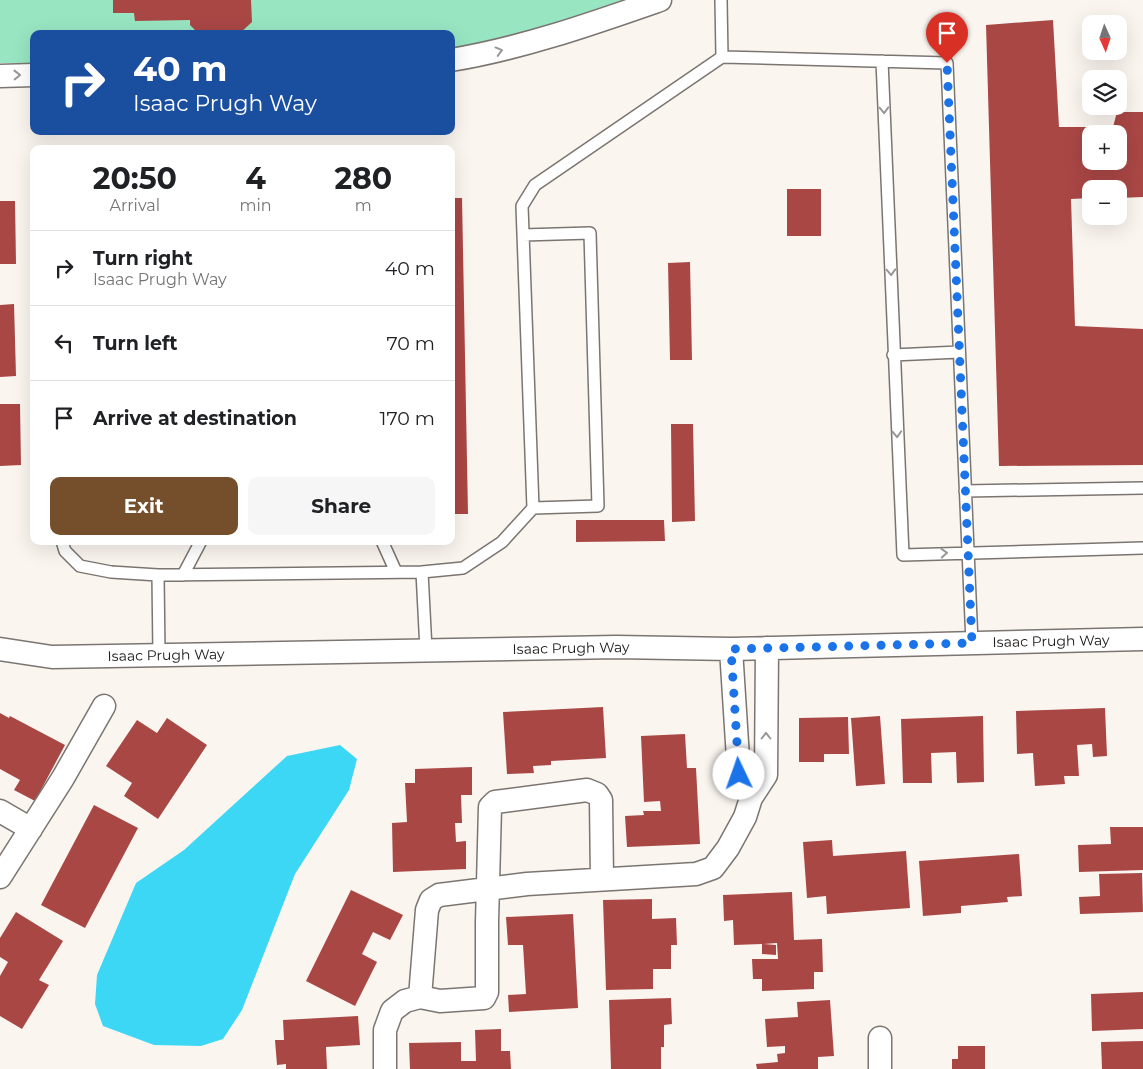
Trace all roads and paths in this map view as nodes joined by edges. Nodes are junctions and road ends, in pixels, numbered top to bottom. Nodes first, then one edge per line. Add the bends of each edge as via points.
1 (660, 0) edge
2 (721, 0) edge
3 (722, 57) junction
4 (455, 59) edge
5 (882, 61) junction
6 (30, 75) edge
7 (0, 76) edge
8 (523, 235) junction
9 (959, 352) junction
10 (893, 355) junction
11 (1143, 488) edge
12 (965, 491) junction
13 (533, 508) junction
14 (63, 545) edge
15 (199, 545) edge
16 (384, 545) edge
17 (1143, 548) edge
18 (968, 552) junction
19 (396, 572) junction
20 (422, 572) junction
21 (158, 575) junction
22 (184, 575) junction
23 (1143, 638) edge
24 (972, 643) junction
25 (767, 648) junction
26 (731, 649) junction
27 (0, 650) edge
28 (426, 650) junction
29 (159, 655) junction
30 (104, 706) dead end
31 (751, 798) junction
32 (0, 811) edge
33 (31, 829) junction
34 (0, 877) edge
35 (602, 879) junction
36 (488, 889) junction
37 (420, 997) junction
38 (880, 1038) dead end
39 (385, 1069) edge
40 (880, 1069) edge

4 -> 1 street via 490,54 560,35
2 - 3 lane
3 - 5 lane
3 - 8 lane via 534,184 522,206
5 - 9 lane via 947,63
5 -> 10 lane
7 -> 6 street
8 - 13 lane
8 - 13 lane via 590,233 598,506
9 - 10 lane
9 - 12 lane
10 -> 18 lane via 903,555
11 - 12 lane
12 - 18 lane
13 - 20 lane via 502,542 463,568
14 - 21 lane via 80,566
15 - 22 lane
16 - 19 lane
17 - 18 lane
18 - 24 lane
19 - 20 lane
19 - 22 lane
20 - 28 lane
21 - 22 lane
21 - 29 lane
23 - 24 street, Isaac Prugh Way
24 - 25 street, Isaac Prugh Way
25 - 26 street, Isaac Prugh Way
31 -> 25 street via 766,775
26 - 28 street, Isaac Prugh Way
26 - 31 street via 739,774
27 - 29 street, Isaac Prugh Way via 52,656
28 - 29 street, Isaac Prugh Way
30 - 33 street
31 - 35 street via 745,817 713,868 696,874
32 - 33 street
33 - 34 street
35 - 36 street
35 - 36 street via 601,800 587,790 495,802 490,807
36 - 37 street via 440,894 431,900 427,910
36 - 37 street via 487,992 484,998 440,1001
37 - 39 street via 405,1001 392,1011 385,1030
38 - 40 street

